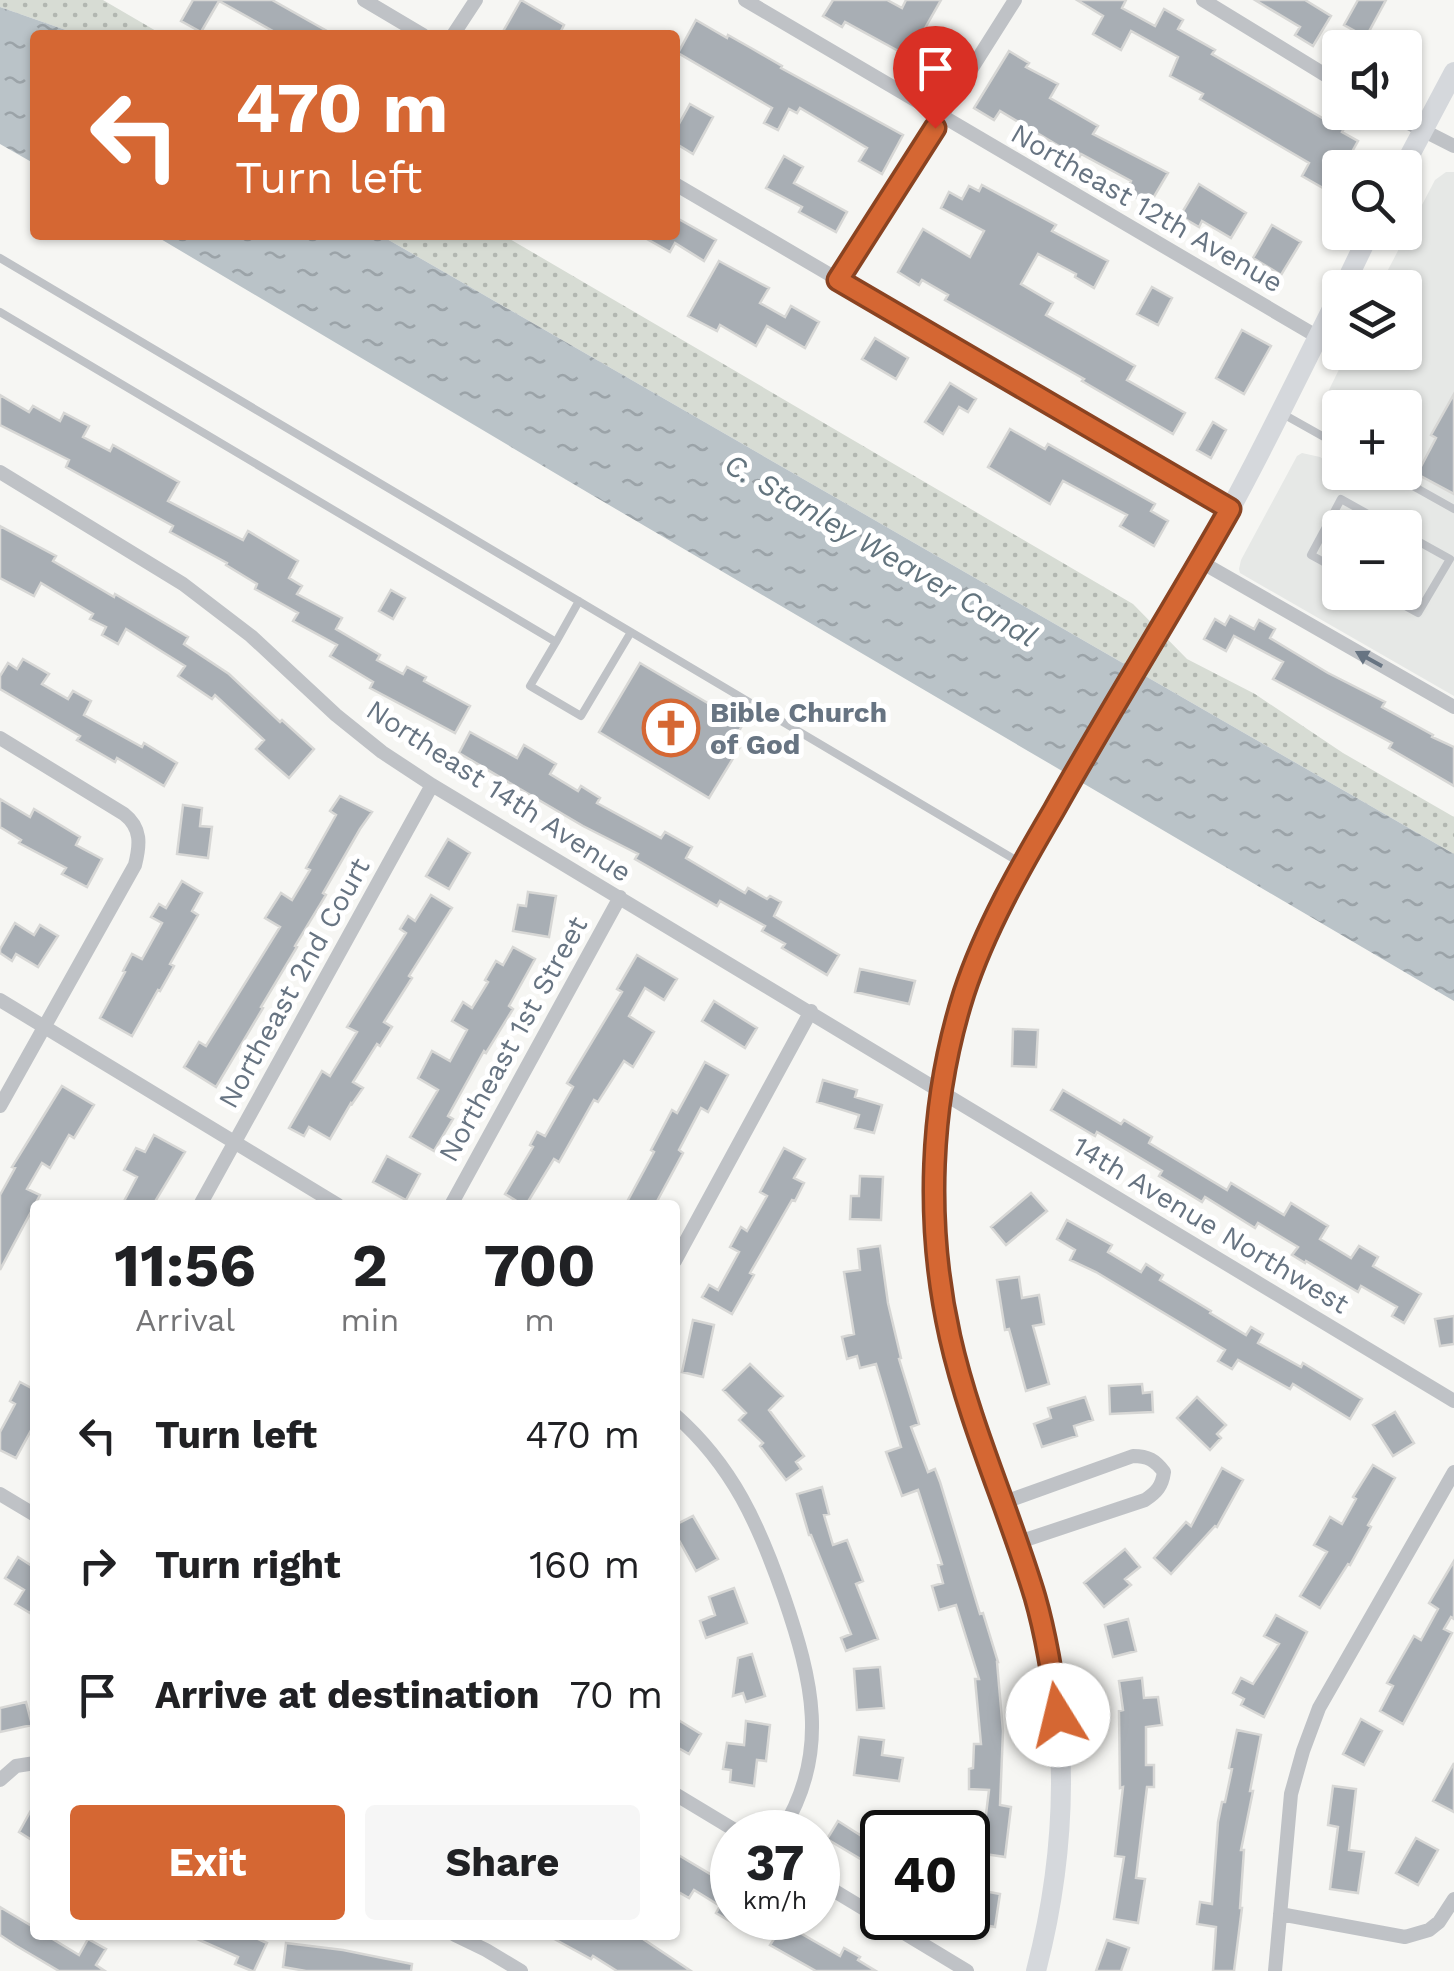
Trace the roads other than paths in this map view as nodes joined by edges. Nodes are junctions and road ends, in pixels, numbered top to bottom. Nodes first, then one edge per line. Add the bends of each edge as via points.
1 (364, 0) edge
2 (476, 0) edge
3 (745, 0) edge
4 (1015, 0) edge
5 (1203, 0) edge
6 (415, 30) edge
7 (457, 30) edge
8 (1454, 72) edge
9 (1322, 73) edge
10 (942, 116) junction
11 (1422, 130) junction
12 (1454, 146) edge
13 (1412, 150) edge
14 (680, 187) edge
15 (0, 258) edge
16 (838, 280) junction
17 (0, 312) edge
18 (1322, 329) edge
19 (1318, 337) junction
20 (1279, 412) junction
21 (1322, 436) edge
22 (0, 472) edge
23 (1420, 490) edge
24 (1230, 509) junction
25 (1454, 509) edge
26 (1335, 510) edge
27 (1361, 510) edge
28 (1322, 536) edge
29 (1422, 543) edge
30 (1452, 560) edge
31 (1322, 561) edge
32 (1200, 562) junction
33 (579, 601) junction
34 (1422, 608) edge
35 (631, 632) junction
36 (556, 642) junction
37 (1454, 707) edge
38 (0, 738) edge
39 (432, 785) junction
40 (1023, 864) junction
41 (620, 897) junction
42 (0, 1000) edge
43 (811, 1011) junction
44 (44, 1027) junction
45 (942, 1091) junction
46 (0, 1106) edge
47 (234, 1142) junction
48 (203, 1200) edge
49 (330, 1200) edge
50 (454, 1200) edge
51 (680, 1253) edge
52 (1454, 1401) edge
53 (680, 1420) edge
54 (1454, 1472) edge
55 (0, 1494) edge
56 (1002, 1503) junction
57 (30, 1508) edge
58 (1016, 1543) junction
59 (30, 1764) edge
60 (0, 1780) edge
61 (680, 1797) edge
62 (791, 1810) edge
63 (710, 1815) edge
64 (840, 1893) edge
65 (1454, 1899) edge
66 (1280, 1914) junction
67 (465, 1940) edge
68 (521, 1971) edge
69 (967, 1971) edge
70 (1036, 1971) edge
71 (1274, 1971) edge

1 - 6 street
2 - 7 street
3 - 10 street, Northeast 12th Avenue
4 - 10 street
5 - 9 street
8 - 11 street
10 - 16 street
10 - 19 street, Northeast 12th Avenue
11 - 12 street
11 - 13 street
14 - 16 street
15 - 33 lane
16 - 24 street
17 - 36 lane
18 - 19 street
19 - 20 street
20 - 21 lane
20 - 24 street
22 - 39 street, Northeast 14th Avenue via 183,584 336,715
23 - 25 lane
24 - 32 street
26 - 27 lane via 1341,499
28 - 31 lane via 1312,555
29 - 30 lane
30 - 34 lane
37 -> 32 street
32 - 40 street
33 - 35 lane
33 - 36 lane
35 - 36 lane via 581,716 530,686
35 - 40 lane
38 - 44 street via 124,814 140,838 135,865
39 - 41 street, Northeast 14th Avenue
39 - 47 street, Northeast 2nd Court
40 - 45 street via 969,979
41 - 43 street, Northeast 14th Avenue
41 - 50 street, Northeast 1st Street
42 - 44 street
43 - 45 street, Northeast 14th Avenue
43 - 51 street
44 - 46 street
44 - 47 street
45 - 52 street, 14th Avenue Northwest
45 - 56 street via 934,1178 941,1285 964,1390
47 - 48 street, Northeast 2nd Court
47 - 49 street
53 - 62 street via 748,1505 805,1660 810,1752
54 - 66 street via 1319,1708 1302,1750 1291,1794
55 - 57 street
56 - 58 street
56 - 58 street via 1133,1456 1157,1462 1164,1472 1156,1493 1145,1500
58 - 70 street via 1048,1649 1062,1769 1054,1889
59 - 60 street
61 - 63 street
64 - 69 street
65 - 66 street via 1429,1930 1405,1936
66 - 71 street
67 - 68 street

